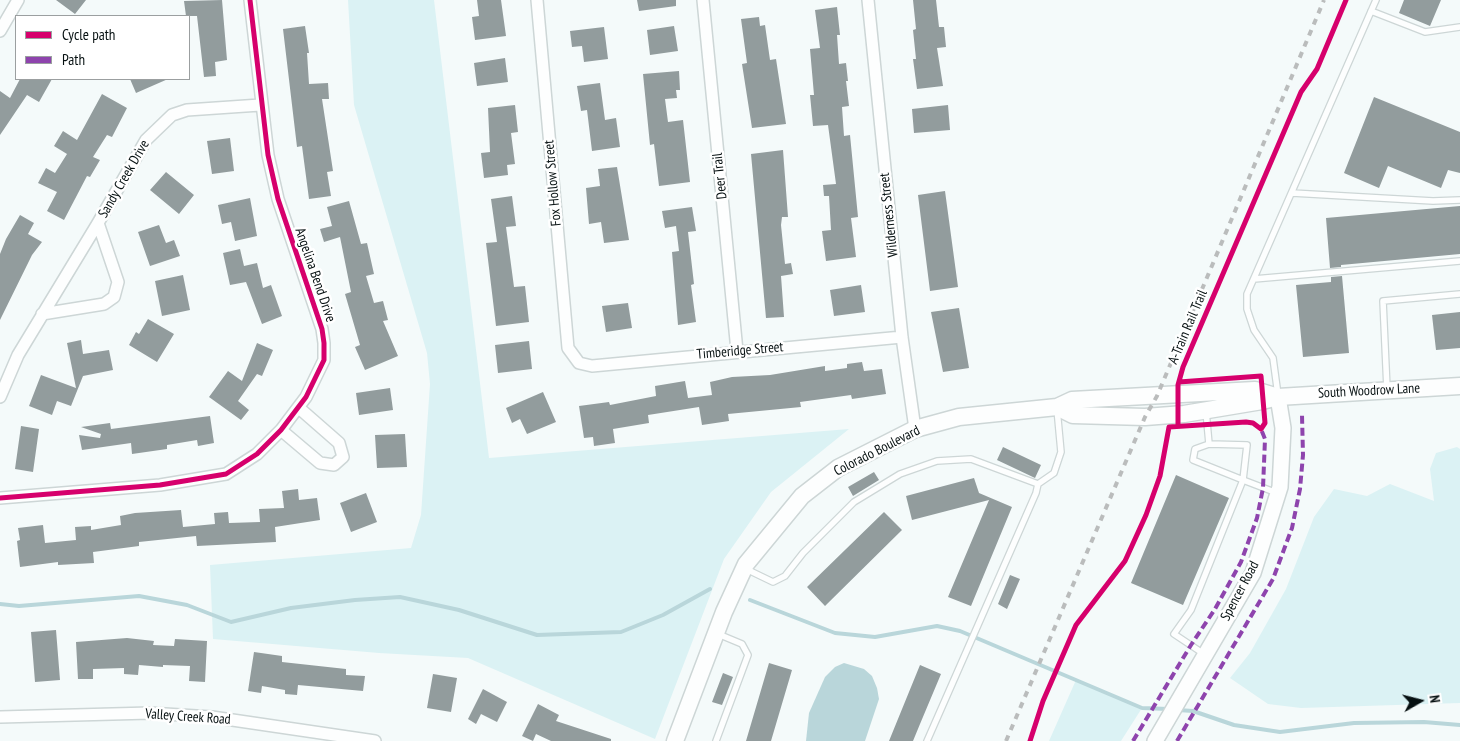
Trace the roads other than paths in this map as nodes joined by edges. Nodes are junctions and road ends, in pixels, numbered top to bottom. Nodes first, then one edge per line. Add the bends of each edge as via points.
1 (250, 0) edge
2 (537, 0) edge
3 (703, 0) edge
4 (868, 0) edge
5 (1376, 0) edge
6 (16, 1) edge
7 (1371, 11) junction
8 (1460, 27) edge
9 (0, 31) edge
10 (260, 105) junction
11 (1292, 193) junction
12 (1460, 200) edge
13 (98, 223) junction
14 (1460, 261) edge
15 (1254, 279) junction
16 (1460, 294) edge
17 (42, 314) junction
18 (902, 337) junction
19 (737, 351) junction
20 (579, 363) joint
21 (1460, 386) edge
22 (1387, 390) junction
23 (0, 397) edge
24 (1278, 397) junction
25 (1057, 406) junction
26 (299, 408) junction
27 (1206, 410) junction
28 (915, 429) junction
29 (281, 430) junction
30 (1209, 444) junction
31 (1243, 480) junction
32 (1038, 484) junction
33 (1278, 494) junction
34 (0, 498) edge
35 (744, 569) junction
36 (716, 633) junction
37 (1205, 655) junction
38 (0, 717) edge
39 (306, 736) edge
40 (1157, 738) edge
41 (375, 741) edge
42 (675, 741) edge
43 (716, 741) edge
44 (928, 741) edge

1 - 10 street, Angelina Bend Drive
2 - 20 street, Fox Hollow Street via 568,348
3 - 19 street, Deer Trail
4 - 18 street, Wilderness Street
5 - 7 lane
6 - 9 street
7 - 8 lane via 1425,32
7 - 11 lane
10 - 13 street, Sandy Creek Drive via 188,110 172,115 146,140
10 - 26 street, Angelina Bend Drive via 278,199 322,329 324,344 324,360
11 - 12 lane
11 - 15 lane
13 - 17 street, Sandy Creek Drive
13 - 17 street, Sandy Creek Drive via 118,282 114,297 104,304
14 - 15 lane
15 - 24 lane via 1247,294 1247,309 1256,334 1273,358
16 - 22 lane via 1383,301
17 - 23 street, Sandy Creek Drive via 18,355
18 - 19 street, Timberidge Street
18 - 28 street, Wilderness Street
19 - 20 street, Timberidge Street via 592,366
21 - 22 main road, South Woodrow Lane
22 - 24 main road, South Woodrow Lane
24 - 25 main road, Colorado Boulevard via 1255,390 1072,400
24 - 27 main road, Colorado Boulevard
24 - 33 street, Spencer Road via 1283,428
25 - 27 main road, Colorado Boulevard via 1073,415 1103,417 1145,417
25 - 28 main road, Colorado Boulevard via 959,417
25 - 32 lane via 1061,452 1054,473
26 - 29 street, Angelina Bend Drive
26 - 29 street via 340,444 343,457 334,465 320,463
27 - 30 lane
28 - 35 main road, Colorado Boulevard via 838,468 802,496
29 - 34 street, Angelina Bend Drive via 242,465 210,478 160,486
30 - 31 lane via 1247,445
30 - 31 lane via 1195,449 1194,460
31 - 33 lane
31 - 37 lane via 1191,610 1174,634
32 - 35 lane via 971,459 937,461 900,474 854,502 803,553 785,576 773,582
32 - 44 lane
33 - 37 street, Spencer Road via 1253,573
35 - 36 main road, Colorado Boulevard
36 - 42 main road, Colorado Boulevard
36 - 43 lane via 742,644 748,656
37 - 40 street, Spencer Road
38 - 39 street, Valley Creek Road via 150,714 212,717
39 - 41 street, Valley Creek Road

